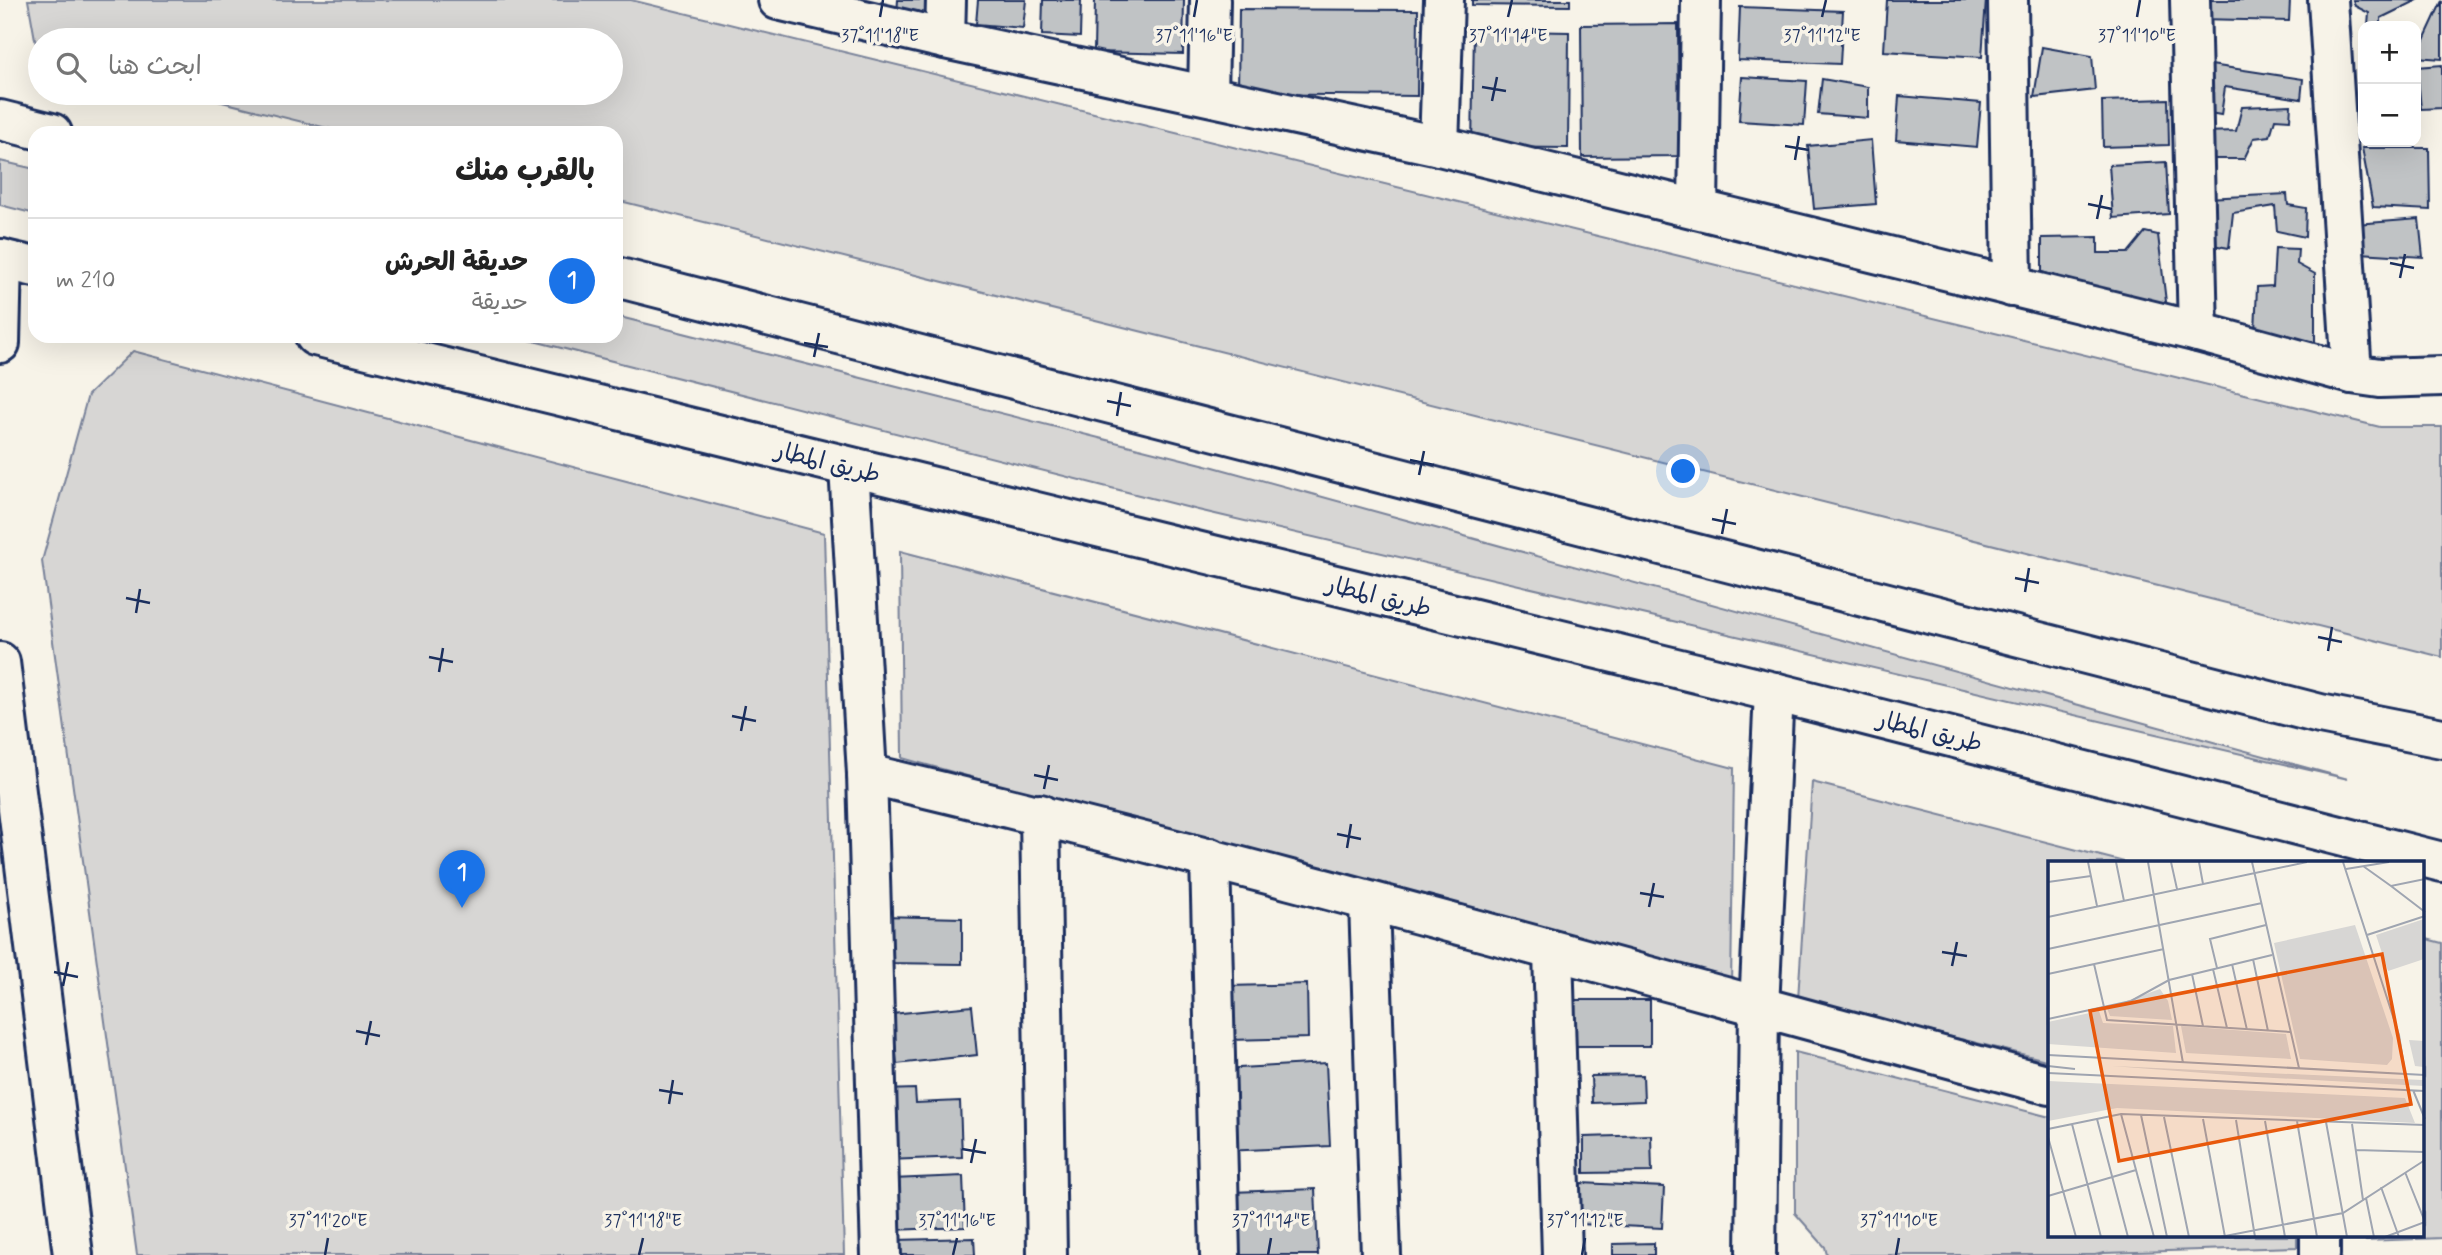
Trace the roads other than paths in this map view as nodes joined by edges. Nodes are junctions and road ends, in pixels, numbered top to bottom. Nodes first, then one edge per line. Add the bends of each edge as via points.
1 (778, 0) edge
2 (946, 0) edge
3 (1210, 0) edge
4 (1444, 0) edge
5 (1701, 0) edge
6 (2008, 0) edge
7 (2190, 0) edge
8 (2328, 0) edge
9 (946, 39) junction
10 (1208, 95) junction
11 (0, 120) edge
12 (28, 127) edge
13 (1439, 146) junction
14 (1698, 209) junction
15 (12, 262) edge
16 (623, 280) edge
17 (2012, 287) junction
18 (2198, 332) junction
19 (0, 342) edge
20 (344, 343) edge
21 (2352, 374) junction
22 (2442, 376) edge
23 (849, 467) junction
24 (0, 662) edge
25 (1774, 692) junction
26 (2320, 714) junction
27 (2442, 738) edge
28 (2442, 751) edge
29 (867, 774) junction
30 (1040, 814) junction
31 (2282, 821) junction
32 (2442, 851) edge
33 (1210, 858) junction
34 (2442, 862) edge
35 (1369, 902) junction
36 (1553, 952) junction
37 (1759, 1008) junction
38 (2048, 1084) edge
39 (73, 1255) edge
40 (881, 1255) edge
41 (1047, 1255) edge
42 (1220, 1255) edge
43 (1381, 1255) edge
44 (1562, 1255) edge
45 (1756, 1255) edge

1 - 9 street
2 - 9 street
3 - 10 street
4 - 13 street
5 - 14 street
6 - 17 street
7 - 18 street
8 - 21 street
9 - 10 street
10 - 13 street
11 - 12 street
13 - 14 street
14 - 17 street
15 - 19 street
16 - 26 street
17 - 18 street
18 - 21 street
20 - 23 street, طريق المطار
21 - 22 street
23 - 25 street, طريق المطار
23 - 29 street
24 - 39 street
25 - 31 street, طريق المطار
25 - 37 street
26 - 27 street
26 - 28 street
29 - 30 street
29 - 40 street
30 - 33 street
30 - 41 street
31 - 32 street
31 - 34 street, طريق المطار
33 - 35 street
33 - 42 street
35 - 36 street
35 - 43 street
36 - 37 street
36 - 44 street
37 - 38 street
37 - 45 street

